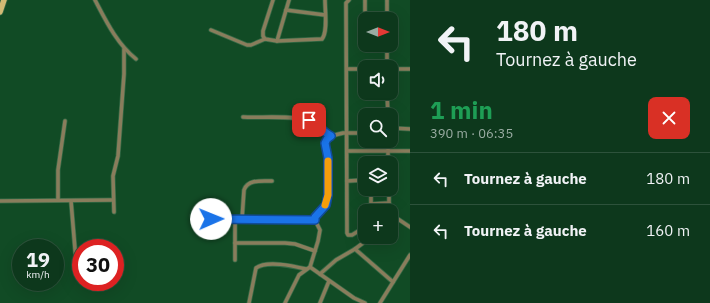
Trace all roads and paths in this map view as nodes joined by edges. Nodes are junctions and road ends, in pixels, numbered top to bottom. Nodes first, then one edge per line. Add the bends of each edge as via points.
1 (4, 0) edge
2 (95, 0) edge
3 (273, 0) edge
4 (289, 0) edge
5 (325, 0) edge
6 (349, 0) edge
7 (365, 0) edge
8 (386, 0) edge
9 (286, 10) junction
10 (0, 12) edge
11 (365, 12) edge
12 (387, 12) edge
13 (325, 15) junction
14 (211, 30) dead end
15 (265, 39) junction
16 (277, 41) junction
17 (124, 49) junction
18 (136, 59) dead end
19 (347, 69) junction
20 (358, 69) edge
21 (398, 69) edge
22 (410, 69) edge
23 (243, 117) dead end
24 (65, 121) dead end
25 (398, 128) edge
26 (410, 129) edge
27 (347, 133) junction
28 (358, 133) edge
29 (331, 136) junction
30 (348, 151) junction
31 (388, 151) junction
32 (410, 151) edge
33 (388, 156) edge
34 (358, 180) edge
35 (272, 181) dead end
36 (347, 181) junction
37 (371, 196) edge
38 (389, 196) edge
39 (58, 200) junction
40 (113, 200) junction
41 (0, 201) edge
42 (71, 201) junction
43 (389, 203) joint
44 (371, 204) joint
45 (114, 212) dead end
46 (398, 218) edge
47 (211, 219) dead end
48 (235, 219) junction
49 (242, 219) junction
50 (315, 220) junction
51 (410, 227) edge
52 (358, 231) edge
53 (74, 239) edge
54 (235, 243) junction
55 (362, 244) edge
56 (355, 250) junction
57 (315, 251) junction
58 (410, 255) edge
59 (236, 260) dead end
60 (308, 268) junction
61 (320, 274) junction
62 (329, 281) junction
63 (393, 282) junction
64 (249, 303) edge
65 (285, 303) edge
66 (320, 303) edge
67 (365, 303) edge
68 (380, 303) edge

1 - 10 main road
2 - 17 street
3 - 15 street via 263,31
4 - 9 street
5 - 13 street
6 - 19 street via 346,3
7 - 11 street
8 - 12 street
9 - 13 street
9 - 16 street
13 - 16 street via 325,36 322,39
14 - 15 street via 247,45
15 - 16 street
17 - 18 street
17 - 40 street
19 - 20 street
19 - 27 street
21 - 22 street
23 - 29 street via 309,120
24 - 39 street via 58,170
25 - 26 street
27 - 28 street
27 - 29 street
27 - 30 street
29 - 50 street via 325,143 328,158 328,195 326,205
30 - 31 street
30 - 36 street
31 - 32 street
31 - 33 street
34 - 36 street
35 - 49 street via 245,186
36 - 52 street via 347,233 352,235
37 - 44 street
38 - 43 street
39 - 41 street
39 - 42 street
40 - 42 street
40 - 45 street
42 - 53 street
43 - 44 street
46 - 51 street
47 - 48 street
48 - 49 street
48 - 54 street
49 - 50 street
50 - 57 street via 320,230
54 - 57 street via 296,244
54 - 59 street
55 - 56 street
56 - 61 street via 336,260
56 - 63 street
57 - 60 street
58 - 63 street
60 - 61 street
60 - 64 street via 270,264 259,266 256,268
60 - 65 street via 299,274
61 - 62 street
62 - 66 street
62 - 67 street
63 - 68 street

